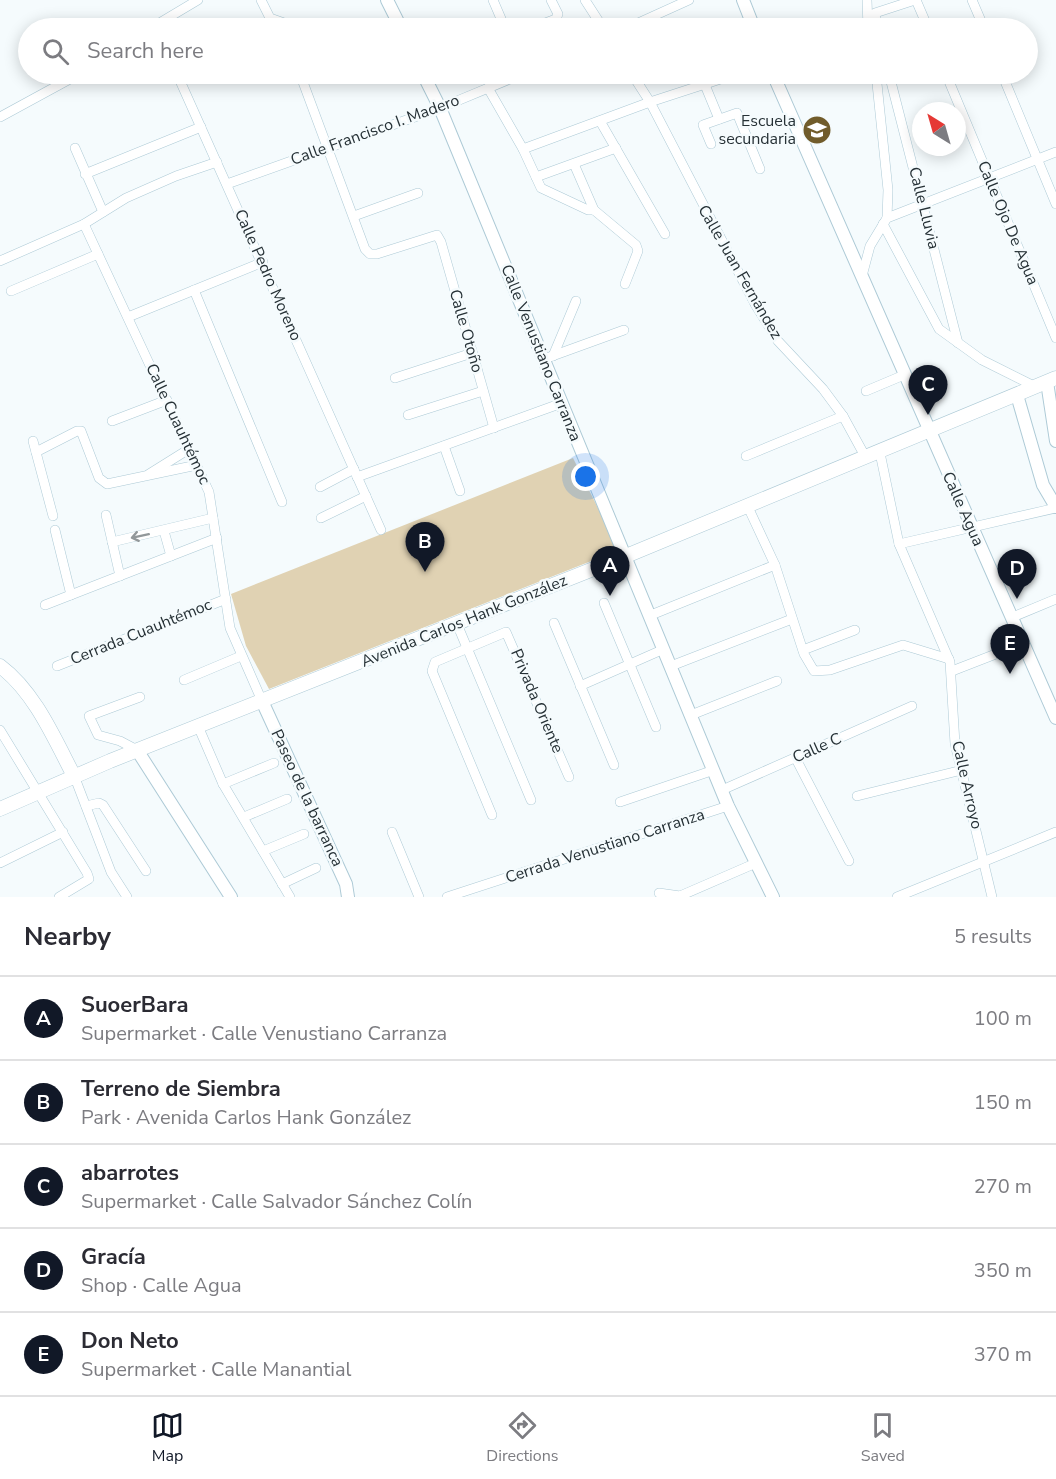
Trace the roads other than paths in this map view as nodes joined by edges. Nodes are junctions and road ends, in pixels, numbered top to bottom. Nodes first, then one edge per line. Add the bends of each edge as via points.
1 (198, 0) edge
2 (261, 0) edge
3 (387, 0) edge
4 (493, 0) edge
5 (551, 0) edge
6 (585, 0) edge
7 (689, 0) edge
8 (743, 0) edge
9 (867, 0) edge
10 (915, 0) edge
11 (972, 0) edge
12 (671, 4) edge
13 (889, 4) edge
14 (170, 18) edge
15 (270, 18) edge
16 (396, 18) edge
17 (501, 18) edge
18 (556, 18) edge
19 (597, 18) edge
20 (645, 18) edge
21 (750, 18) edge
22 (868, 18) edge
23 (876, 18) edge
24 (923, 18) edge
25 (980, 18) edge
26 (61, 84) edge
27 (182, 84) edge
28 (304, 84) edge
29 (428, 84) edge
30 (498, 84) edge
31 (638, 84) edge
32 (777, 84) edge
33 (877, 84) edge
34 (893, 84) edge
35 (950, 84) edge
36 (1006, 84) edge
37 (705, 85) joint
38 (488, 88) junction
39 (650, 102) junction
40 (440, 108) junction
41 (0, 117) edge
42 (719, 119) junction
43 (600, 121) junction
44 (201, 127) junction
45 (711, 144) dead end
46 (75, 148) dead end
47 (329, 148) junction
48 (616, 148) junction
49 (523, 149) junction
50 (1056, 152) edge
51 (1037, 159) junction
52 (217, 162) junction
53 (574, 164) junction
54 (760, 169) dead end
55 (85, 174) junction
56 (988, 176) junction
57 (536, 177) junction
58 (227, 184) junction
59 (418, 193) dead end
60 (923, 203) junction
61 (1056, 204) edge
62 (594, 210) junction
63 (103, 212) junction
64 (354, 216) junction
65 (885, 221) junction
66 (84, 225) junction
67 (665, 234) dead end
68 (98, 254) junction
69 (0, 261) edge
70 (263, 262) junction
71 (862, 276) junction
72 (625, 284) dead end
73 (194, 290) junction
74 (11, 291) dead end
75 (576, 301) dead end
76 (128, 317) junction
77 (624, 330) dead end
78 (1056, 338) edge
79 (958, 343) junction
80 (472, 353) junction
81 (549, 357) junction
82 (904, 375) junction
83 (395, 378) dead end
84 (1046, 382) edge
85 (483, 391) junction
86 (866, 391) dead end
87 (1017, 395) junction
88 (167, 400) junction
89 (562, 403) junction
90 (408, 415) dead end
91 (843, 416) junction
92 (112, 421) dead end
93 (494, 428) junction
94 (929, 432) junction
95 (33, 441) dead end
96 (1056, 441) edge
97 (444, 446) junction
98 (189, 449) junction
99 (36, 452) junction
100 (880, 453) junction
101 (746, 456) dead end
102 (866, 458) junction
103 (196, 465) junction
104 (356, 473) junction
105 (147, 475) junction
106 (320, 487) dead end
107 (460, 491) dead end
108 (366, 496) junction
109 (282, 502) dead end
110 (748, 507) junction
111 (1056, 507) edge
112 (106, 515) dead end
113 (53, 516) dead end
114 (213, 518) junction
115 (321, 518) dead end
116 (971, 527) junction
117 (55, 530) dead end
118 (381, 530) dead end
119 (164, 531) junction
120 (217, 538) junction
121 (112, 542) junction
122 (899, 544) junction
123 (171, 556) junction
124 (626, 556) junction
125 (776, 565) junction
126 (120, 576) junction
127 (71, 594) junction
128 (226, 599) junction
129 (1056, 599) edge
130 (604, 603) dead end
131 (45, 605) dead end
132 (651, 615) junction
133 (1013, 617) junction
134 (792, 619) junction
135 (554, 623) dead end
136 (457, 624) junction
137 (855, 630) dead end
138 (1024, 643) junction
139 (467, 649) junction
140 (664, 650) junction
141 (803, 650) junction
142 (241, 656) junction
143 (949, 659) junction
144 (630, 664) junction
145 (57, 666) dead end
146 (671, 666) junction
147 (0, 667) edge
148 (952, 671) junction
149 (184, 680) dead end
150 (777, 681) dead end
151 (580, 686) junction
152 (140, 697) dead end
153 (262, 701) junction
154 (912, 706) dead end
155 (691, 715) junction
156 (1056, 718) edge
157 (198, 726) junction
158 (656, 727) dead end
159 (0, 730) edge
160 (137, 750) junction
161 (795, 757) junction
162 (274, 763) dead end
163 (614, 765) dead end
164 (714, 770) junction
165 (962, 770) junction
166 (569, 777) dead end
167 (75, 778) junction
168 (223, 784) junction
169 (722, 790) junction
170 (40, 793) junction
171 (858, 796) dead end
172 (287, 799) dead end
173 (531, 800) dead end
174 (620, 802) dead end
175 (86, 806) junction
176 (728, 806) junction
177 (0, 809) edge
178 (492, 815) dead end
179 (244, 817) junction
180 (63, 832) junction
181 (392, 832) dead end
182 (1056, 832) edge
183 (304, 834) dead end
184 (263, 852) junction
185 (849, 861) dead end
186 (985, 861) junction
187 (0, 863) edge
188 (756, 863) junction
189 (316, 868) dead end
190 (146, 871) dead end
191 (282, 884) junction
192 (659, 893) dead end
193 (59, 897) edge
194 (127, 897) edge
195 (231, 897) edge
196 (291, 897) edge
197 (348, 897) edge
198 (419, 897) edge
199 (447, 897) edge
200 (773, 897) edge
201 (897, 897) edge
202 (992, 897) edge

1 - 14 street
2 - 15 street
3 - 16 street
4 - 17 street
5 - 18 street
6 - 19 street
7 - 12 street
8 - 21 street
9 - 22 street
10 - 13 street
10 - 24 street
11 - 25 street
12 - 20 street
13 - 23 street via 875,13
26 - 41 street
27 - 44 street, Calle Pedro Moreno
28 - 47 street
29 - 40 street, Calle Venustiano Carranza
30 - 38 street, Calle Francisco I. Madero
31 - 39 street, Calle Juan Fernández
32 - 71 street, Calle Agua
33 - 65 street via 888,190
34 - 60 street, Calle Lluvia
35 - 56 street, Calle Ojo De Agua
36 - 51 street
37 - 39 street
37 - 42 street
38 - 40 street, Calle Francisco I. Madero
38 - 49 street
39 - 43 street
39 - 91 street, Calle Juan Fernández via 717,236 766,322
40 - 47 street, Calle Francisco I. Madero
40 - 81 street, Calle Venustiano Carranza
42 - 45 street via 703,124
42 - 54 street via 737,113
43 - 48 street
43 - 49 street
44 - 52 street, Calle Pedro Moreno
44 - 55 street
46 - 55 street
47 - 58 street, Calle Francisco I. Madero
47 - 64 street
48 - 53 street
48 - 67 street
49 - 57 street
50 - 51 street
51 - 56 street
51 - 61 street
52 - 58 street, Calle Pedro Moreno
52 - 63 street via 176,176
53 - 57 street
53 - 62 street
55 - 63 street
56 - 60 street
56 - 78 street, Calle Ojo De Agua
57 - 62 street via 541,188
58 - 70 street, Calle Pedro Moreno
59 - 64 street
60 - 65 street
60 - 79 street, Calle Lluvia
62 - 72 street via 636,245 638,251
63 - 66 street
64 - 80 street, Calle Otoño via 369,254 437,236
65 - 71 street via 870,246
65 - 79 street via 939,329
66 - 68 street, Calle Cuauhtémoc
66 - 69 street
68 - 74 street
68 - 76 street, Calle Cuauhtémoc
70 - 73 street
70 - 104 street, Calle Pedro Moreno
71 - 82 street, Calle Agua
73 - 76 street
73 - 109 street
75 - 81 street
76 - 88 street, Calle Cuauhtémoc
77 - 81 street
79 - 84 street via 982,360
80 - 83 street
80 - 85 street, Calle Otoño
81 - 89 street, Calle Venustiano Carranza
82 - 86 street
82 - 94 street, Calle Agua
84 - 87 main road, Avenida Carlos Hank González
84 - 96 street
85 - 90 street
85 - 93 street, Calle Otoño
87 - 94 main road, Avenida Carlos Hank González
87 - 111 street via 1043,486
88 - 92 street
88 - 98 street, Calle Cuauhtémoc
89 - 93 street
89 - 124 street, Calle Venustiano Carranza
91 - 101 street
91 - 102 street, Calle Juan Fernández
93 - 97 street
94 - 100 main road, Avenida Carlos Hank González
94 - 116 street, Calle Agua
95 - 99 street
97 - 104 street
97 - 107 street
98 - 103 street, Calle Cuauhtémoc
98 - 105 street
99 - 105 street via 77,430 81,431 101,482
99 - 113 street
100 - 102 main road, Avenida Carlos Hank González
100 - 122 street
102 - 110 main road, Avenida Carlos Hank González
103 - 105 street
103 - 114 street, Calle Cuauhtémoc via 209,492
104 - 106 street
104 - 108 street, Calle Pedro Moreno
108 - 115 street
108 - 118 street, Calle Pedro Moreno
110 - 124 main road, Avenida Carlos Hank González
110 - 125 street
111 - 116 street
112 - 121 street
114 - 119 street
114 - 120 street, Calle Cuauhtémoc
116 - 122 street
116 - 133 street, Calle Agua
117 - 127 street
119 -> 121 street
119 - 123 street
120 - 123 street
120 - 128 street, Calle Cuauhtémoc
121 - 126 street
122 - 143 street
123 - 126 street
124 - 132 street, Calle Venustiano Carranza
124 - 136 main road, Avenida Carlos Hank González
125 - 132 street
125 - 134 street
126 - 127 street
127 - 131 street
128 - 142 street, Calle Cuauhtémoc via 230,628
128 - 145 street, Cerrada Cuauhtémoc
129 - 133 street
130 - 144 street
132 - 140 street, Calle Venustiano Carranza
133 - 138 street, Calle Agua
134 - 141 street
134 - 146 street
135 - 151 street
136 - 139 street
136 - 153 main road, Avenida Carlos Hank González
137 - 141 street
138 - 148 street
138 - 156 street, Calle Agua
139 - 166 street, Privada Oriente via 501,632 509,636
139 - 173 street
139 - 178 street via 432,666
140 - 144 street
140 - 146 street, Calle Venustiano Carranza
141 - 143 street via 814,671 830,670 903,645
142 - 149 street
142 - 153 street, Calle Cuauhtémoc
143 - 148 street
144 - 151 street
144 - 158 street
146 - 155 street, Calle Venustiano Carranza
147 - 167 main road via 10,674 41,715
148 - 165 street, Calle Arroyo via 955,744
150 - 155 street
151 - 163 street
152 - 160 street via 89,716 98,735
153 - 157 main road, Avenida Carlos Hank González
153 - 197 street, Paseo de la barranca via 346,884
154 - 161 street, Calle C
155 - 164 street, Calle Venustiano Carranza
157 - 160 main road, Avenida Carlos Hank González
157 - 168 street
159 - 170 street
160 - 167 main road, Avenida Carlos Hank González
160 - 195 street
161 - 169 street, Calle C
161 - 185 street
162 - 168 street
164 - 169 street, Calle Venustiano Carranza
164 - 174 street
165 - 171 street
165 - 186 street, Calle Arroyo
167 - 170 main road, Avenida Carlos Hank González
167 - 175 street
168 - 179 street
169 - 176 street, Calle Venustiano Carranza
170 - 177 main road, Avenida Carlos Hank González
170 - 180 street
172 - 179 street
175 - 190 street via 103,805
175 - 194 street via 111,872
176 - 188 street, Calle Venustiano Carranza
176 - 199 street, Cerrada Venustiano Carranza
179 - 184 street
180 - 187 street
180 - 193 street via 89,879
181 - 198 street
182 - 186 street
183 - 184 street
184 - 191 street
186 - 201 street
186 - 202 street, Calle Arroyo
188 - 192 street via 680,896
188 - 200 street, Calle Venustiano Carranza
189 - 191 street
191 - 196 street

